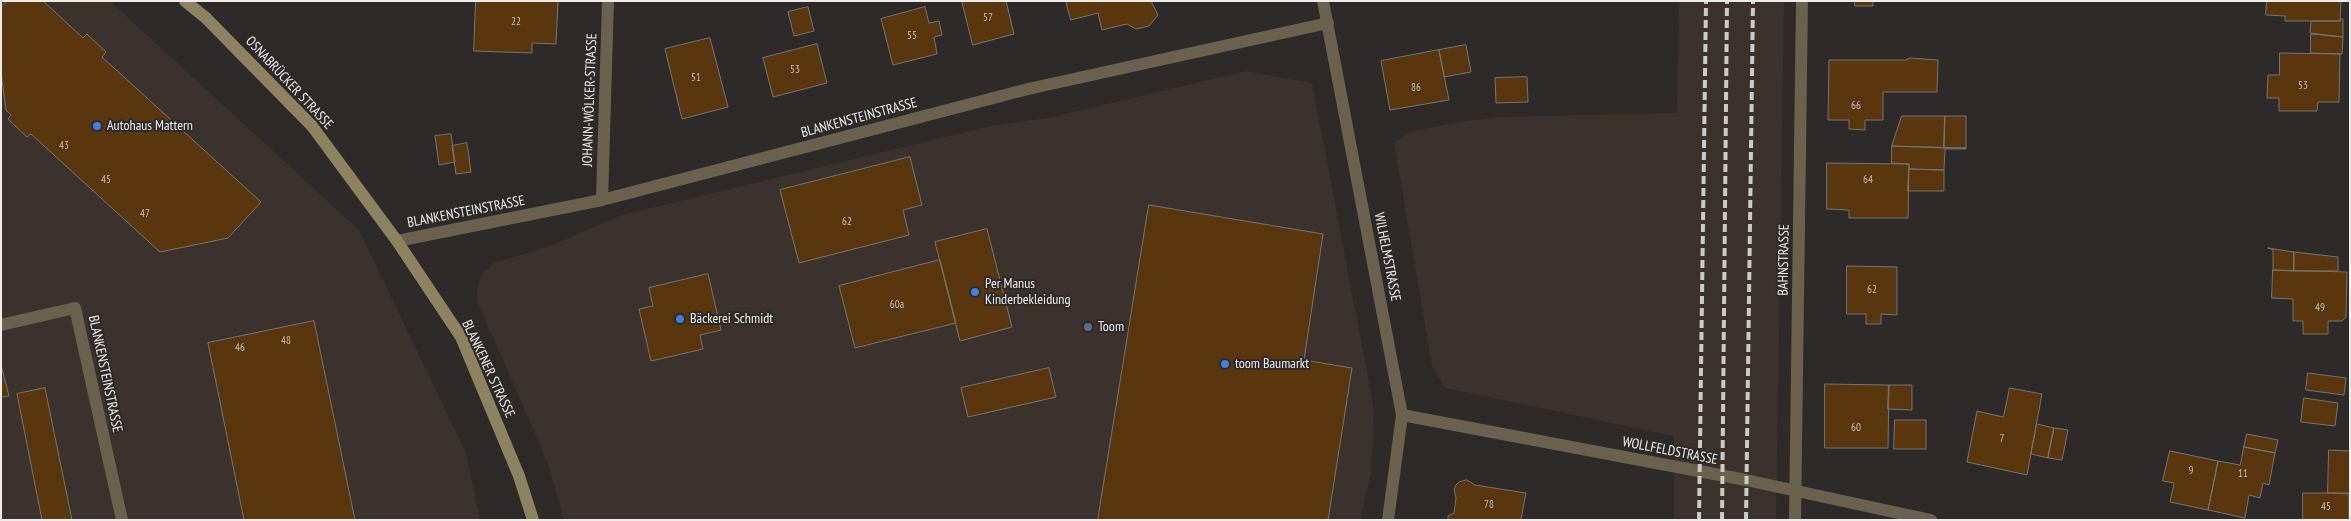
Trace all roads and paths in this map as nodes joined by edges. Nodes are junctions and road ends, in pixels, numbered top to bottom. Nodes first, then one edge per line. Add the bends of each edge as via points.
1 (185, 1) edge
2 (608, 1) edge
3 (1323, 1) edge
4 (1802, 1) edge
5 (1328, 23) junction
6 (602, 200) junction
7 (397, 241) junction
8 (1, 325) edge
9 (1402, 415) junction
10 (1796, 491) junction
11 (122, 520) edge
12 (533, 520) edge
13 (1388, 520) edge
14 (1795, 520) edge
15 (1931, 520) edge

1 - 7 main road, OSNABRÜCKER STRASSE via 206,18 312,126
2 - 6 street, JOHANN-WÖLKER-STRASSE
3 - 5 street, WILHELMSTRASSE
4 - 10 street, BAHNSTRASSE
5 - 6 street, BLANKENSTEINSTRASSE via 1028,89
5 - 9 street, WILHELMSTRASSE
6 - 7 street, BLANKENSTEINSTRASSE
7 - 12 main road, BLANKENER STRASSE via 461,338 519,476
8 - 11 street, BLANKENSTEINSTRASSE via 75,308
9 - 10 street, WOLLFELDSTRASSE
9 - 13 street, WILHELMSTRASSE
10 - 14 street, BAHNSTRASSE
10 - 15 street, WOLLFELDSTRASSE

